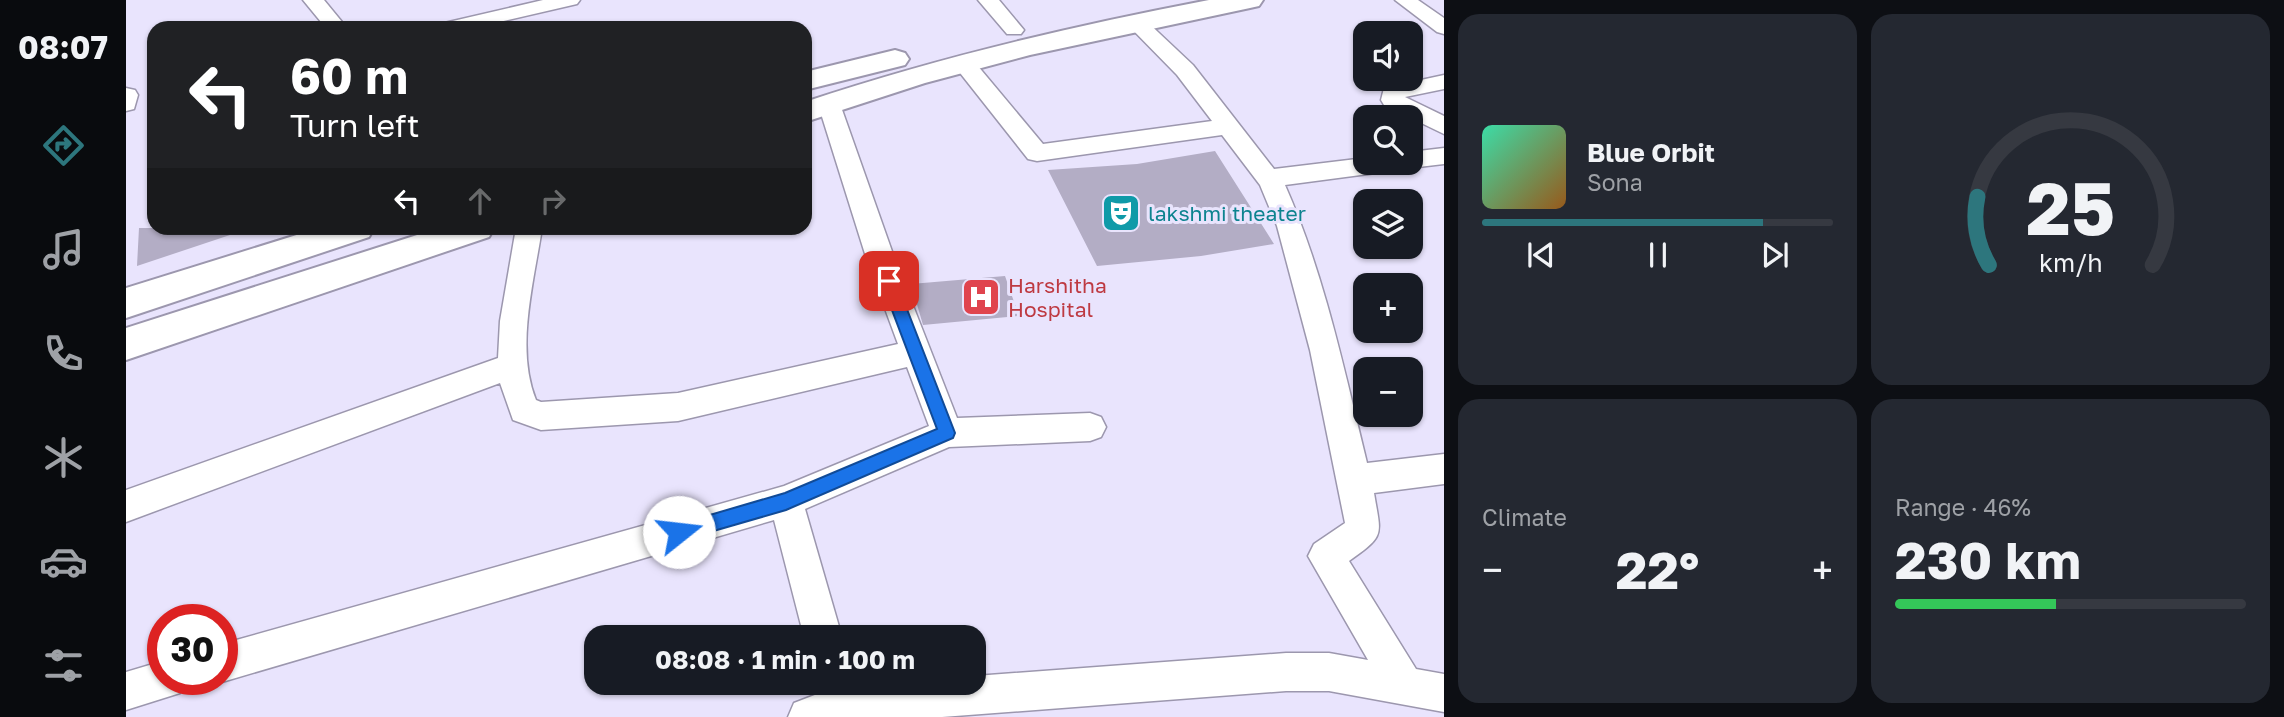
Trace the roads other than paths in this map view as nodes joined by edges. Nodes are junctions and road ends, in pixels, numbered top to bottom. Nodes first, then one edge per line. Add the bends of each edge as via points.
1 (313, 0) edge
2 (988, 0) edge
3 (1250, 0) edge
4 (1405, 0) edge
5 (558, 1) edge
6 (1141, 11) edge
7 (331, 21) edge
8 (476, 21) edge
9 (1444, 28) edge
10 (1014, 30) junction
11 (964, 64) junction
12 (812, 79) edge
13 (1444, 82) edge
14 (127, 94) edge
15 (126, 104) edge
16 (817, 108) edge
17 (1229, 126) junction
18 (1444, 126) edge
19 (1444, 156) edge
20 (1423, 158) edge
21 (1353, 168) edge
22 (1268, 178) junction
23 (335, 235) edge
24 (456, 235) edge
25 (528, 235) edge
26 (126, 303) edge
27 (126, 344) edge
28 (916, 352) junction
29 (510, 366) junction
30 (1090, 426) dead end
31 (947, 433) junction
32 (1444, 469) edge
33 (1355, 480) junction
34 (786, 501) junction
35 (126, 506) edge
36 (820, 625) edge
37 (238, 658) edge
38 (147, 685) edge
39 (1405, 686) junction
40 (126, 691) edge
41 (1444, 693) edge
42 (832, 705) edge

1 - 7 street
2 - 10 street
3 - 6 main road
4 - 9 street
5 - 8 street
6 - 10 main road
6 - 11 main road
6 - 17 street
10 - 12 main road
11 - 16 main road
11 - 17 street via 1037,153
13 - 18 street via 1392,93 1392,100
14 - 15 street
16 - 28 street
17 - 22 street
19 - 20 street
21 - 22 street
22 - 33 street via 1293,238
23 - 26 main road
24 - 27 main road
25 - 29 street
28 - 29 street via 678,407 541,416 524,411
28 - 31 street
29 - 35 street
30 - 31 street
31 - 34 street
32 - 33 street
33 - 39 street via 1363,531 1326,556
34 - 36 street
34 - 37 street
38 - 40 street
39 - 41 street
39 - 42 street via 1329,672 1286,672

